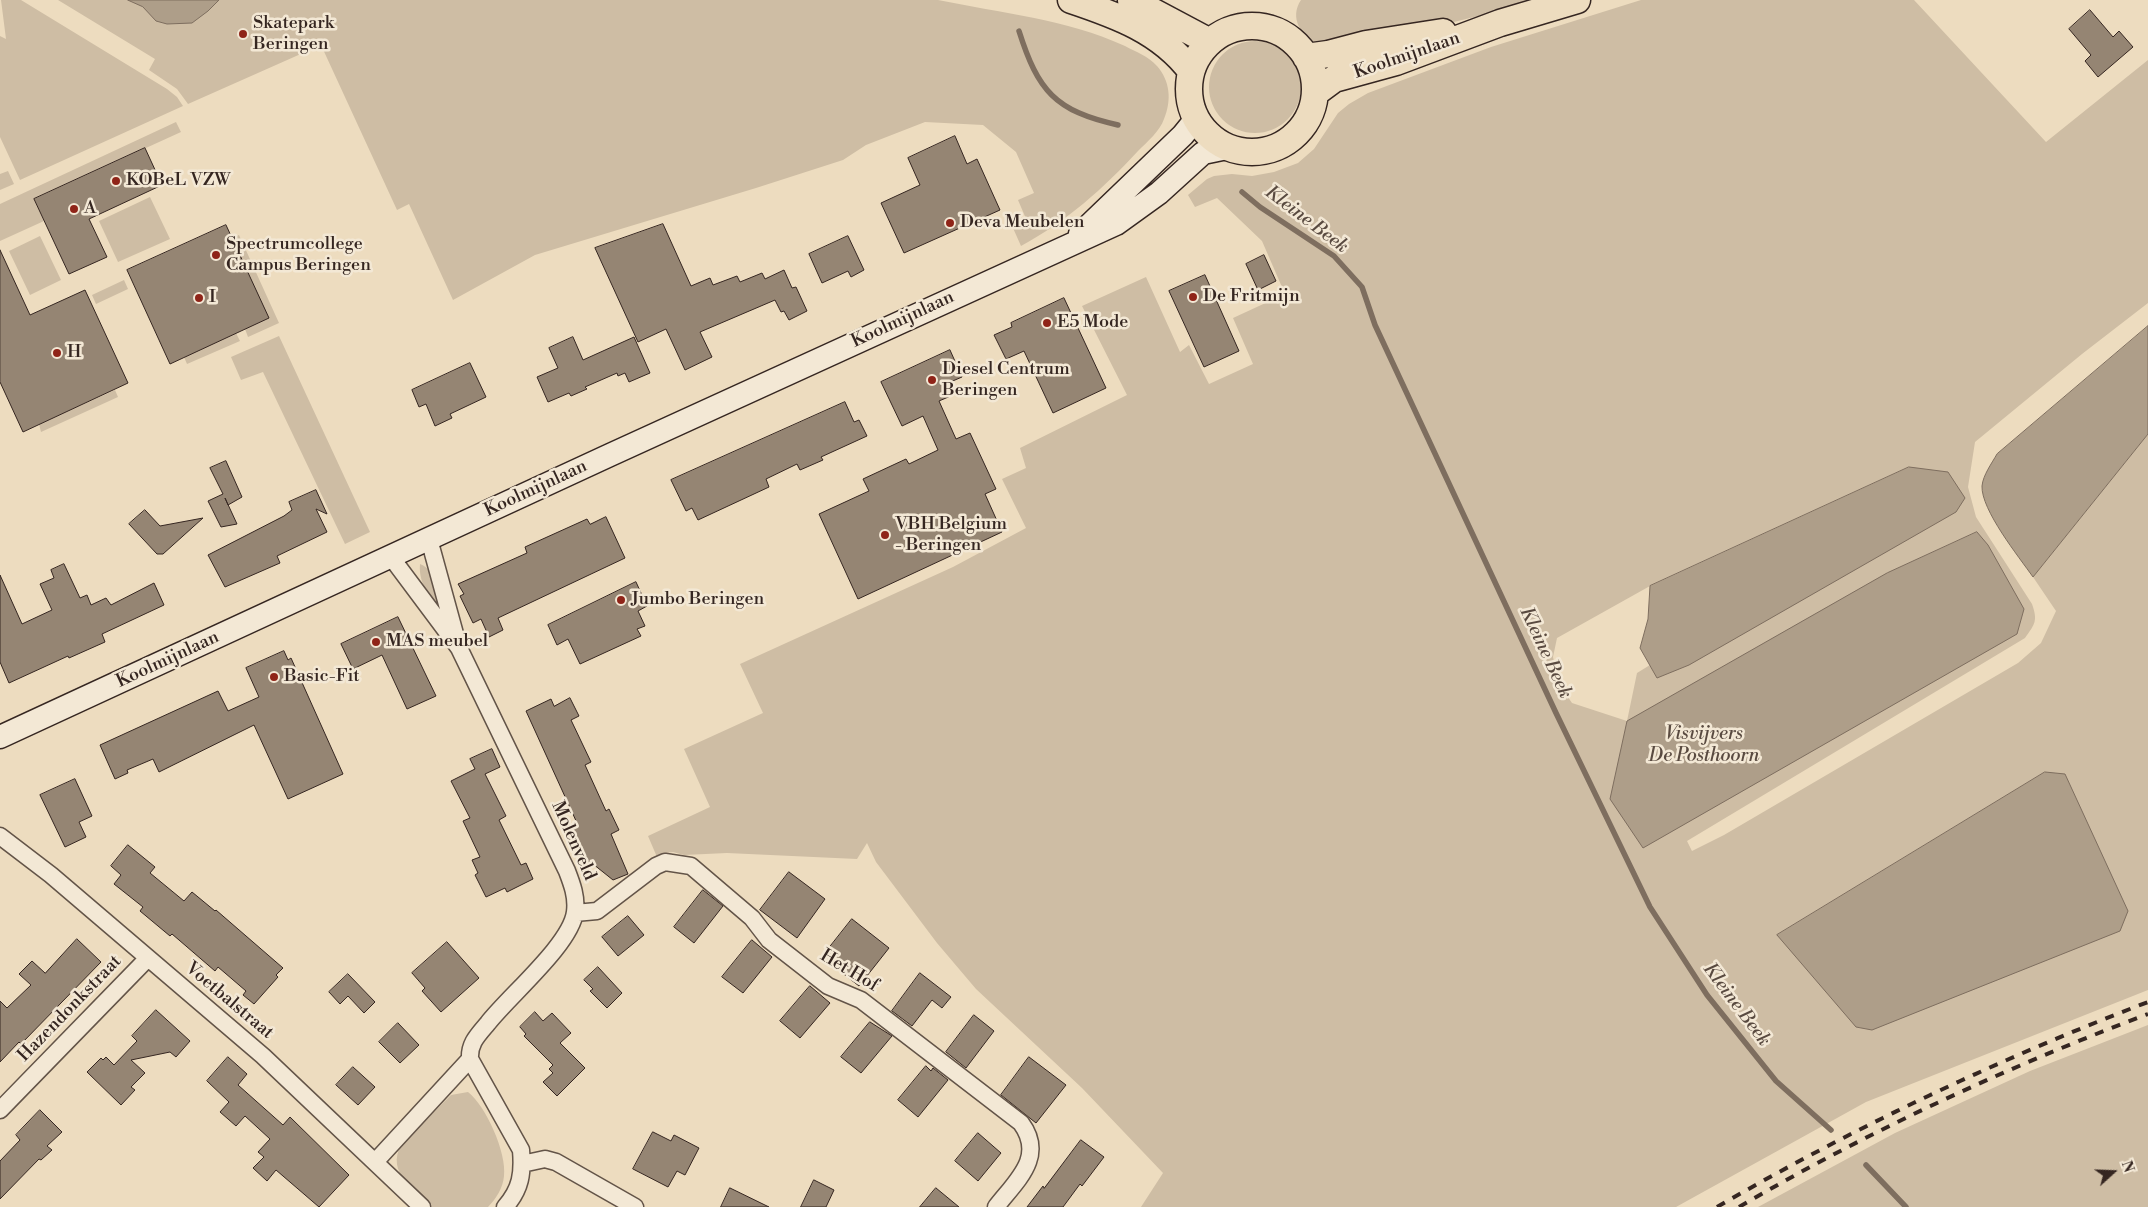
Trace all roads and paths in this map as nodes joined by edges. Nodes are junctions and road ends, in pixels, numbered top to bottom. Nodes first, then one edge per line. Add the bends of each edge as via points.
1 (1071, 0) edge
2 (1131, 0) edge
3 (1577, 0) edge
4 (1500, 23) junction
5 (1210, 42) junction
6 (1306, 57) junction
7 (1192, 71) junction
8 (1316, 93) junction
9 (1196, 119) junction
10 (1227, 148) junction
11 (1072, 242) junction
12 (429, 539) junction
13 (391, 557) junction
14 (459, 648) junction
15 (0, 738) edge
16 (0, 836) edge
17 (575, 912) junction
18 (148, 958) junction
19 (470, 1059) junction
20 (0, 1110) edge
21 (375, 1162) junction
22 (522, 1164) junction
23 (422, 1207) edge
24 (505, 1207) edge
25 (635, 1207) edge
26 (996, 1207) edge

1 - 7 main road via 1118,16 1157,37
2 - 5 main road
3 - 4 main road, Koolmijnlaan
4 - 6 main road, Koolmijnlaan
4 - 8 main road, Koolmijnlaan via 1396,62 1334,79
5 - 6 main road via 1230,30 1253,26 1276,31 1293,41
5 - 7 main road
6 - 8 main road via 1314,74
7 - 9 main road via 1189,95
8 - 10 main road via 1301,130 1285,143 1267,151 1246,153
9 - 10 main road via 1209,136
9 - 11 street, Koolmijnlaan via 1183,136
10 - 11 street, Koolmijnlaan via 1203,153 1116,224
11 - 12 street, Koolmijnlaan
12 - 13 street, Koolmijnlaan
12 - 14 street
13 - 14 street
13 - 15 street, Koolmijnlaan
14 - 17 street, Molenveld via 567,871 574,889
16 - 18 street, Voetbalstraat
17 - 19 street, Molenveld via 563,941 472,1042
17 - 26 street, Het Hof via 597,911 665,862 691,866 752,918 769,940 828,986 861,1000 1021,1123 1031,1147 1028,1164
18 - 20 street, Hazendonkstraat
18 - 21 street, Voetbalstraat via 263,1056
19 - 21 street, Molenveld
19 - 22 street via 521,1150
21 - 23 street, Voetbalstraat
22 - 24 street via 520,1184
22 - 25 street via 545,1159 556,1162

